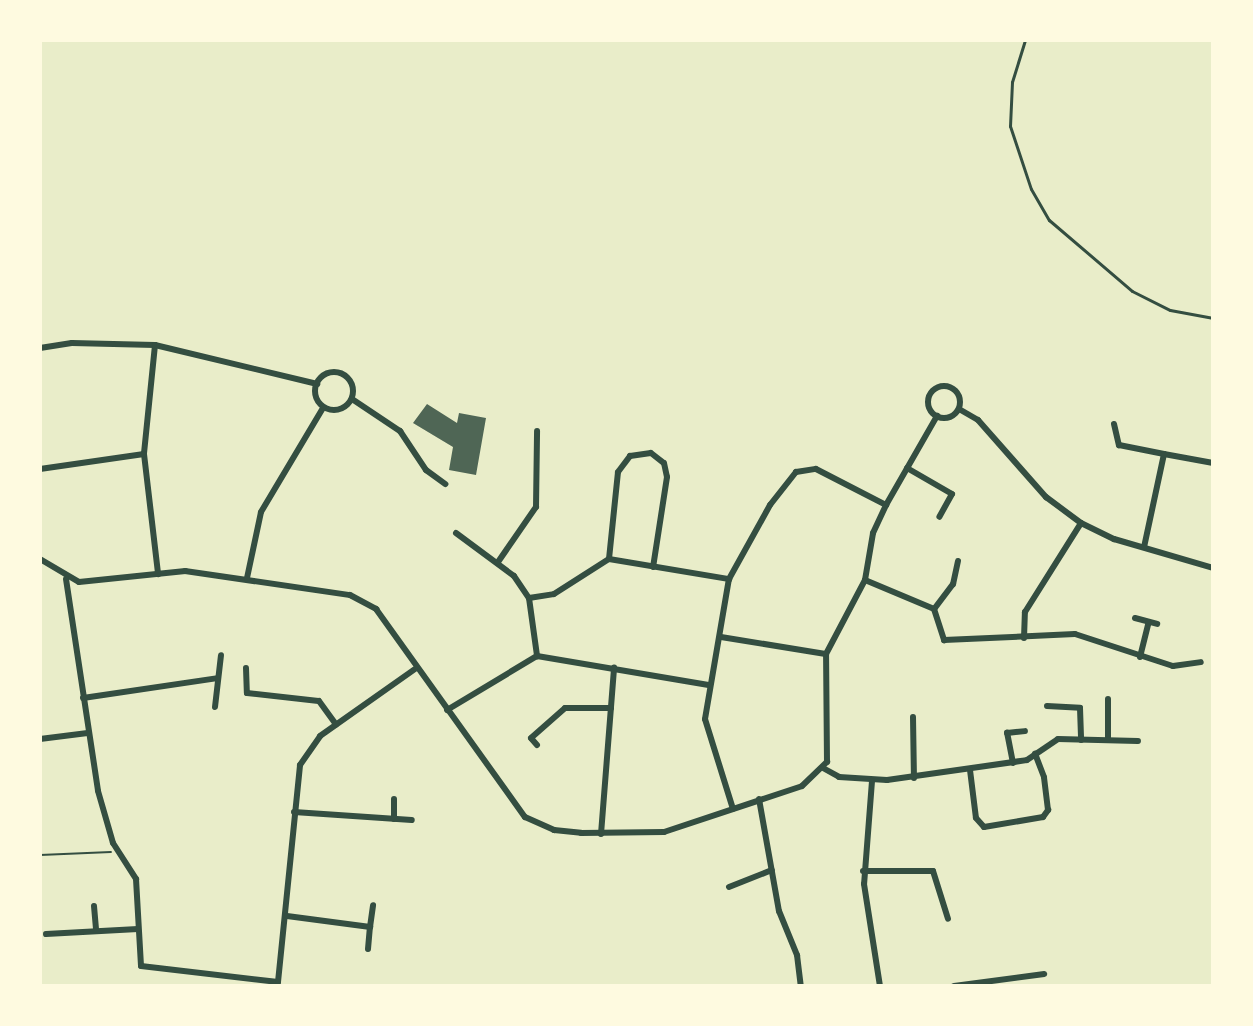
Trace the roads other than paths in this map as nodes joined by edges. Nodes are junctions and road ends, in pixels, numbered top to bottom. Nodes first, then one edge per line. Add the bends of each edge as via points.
1 (1025, 40) edge
2 (1213, 318) edge
3 (155, 345) junction
4 (40, 348) edge
5 (317, 384) junction
6 (352, 399) junction
7 (323, 408) junction
8 (959, 409) junction
9 (937, 416) junction
10 (1114, 424) dead end
11 (537, 431) dead end
12 (144, 454) junction
13 (1164, 454) junction
14 (1213, 463) edge
15 (907, 468) junction
16 (40, 469) edge
17 (445, 484) dead end
18 (886, 505) junction
19 (939, 517) dead end
20 (1081, 523) junction
21 (456, 533) dead end
22 (1144, 547) junction
23 (40, 559) edge
24 (609, 559) junction
25 (958, 561) dead end
26 (498, 562) junction
27 (653, 567) junction
28 (1213, 568) edge
29 (158, 574) junction
30 (247, 578) junction
31 (66, 579) junction
32 (729, 579) junction
33 (865, 580) junction
34 (529, 598) junction
35 (934, 609) junction
36 (1135, 618) dead end
37 (1149, 622) junction
38 (1157, 624) dead end
39 (721, 637) junction
40 (1024, 638) junction
41 (826, 654) junction
42 (221, 655) dead end
43 (537, 656) junction
44 (1140, 657) junction
45 (1201, 662) dead end
46 (246, 668) dead end
47 (614, 668) junction
48 (415, 669) junction
49 (218, 678) junction
50 (709, 685) junction
51 (83, 698) junction
52 (1108, 699) dead end
53 (1047, 706) dead end
54 (215, 707) dead end
55 (611, 708) junction
56 (447, 710) junction
57 (913, 717) dead end
58 (336, 724) junction
59 (1025, 731) dead end
60 (88, 733) junction
61 (40, 739) edge
62 (1108, 739) junction
63 (1081, 740) junction
64 (1138, 741) dead end
65 (537, 745) dead end
66 (1035, 754) junction
67 (1013, 763) junction
68 (823, 768) junction
69 (970, 770) junction
70 (914, 778) junction
71 (872, 781) junction
72 (394, 799) dead end
73 (759, 799) junction
74 (733, 809) junction
75 (294, 812) junction
76 (394, 819) junction
77 (412, 820) dead end
78 (601, 834) junction
79 (772, 870) junction
80 (863, 871) junction
81 (729, 887) dead end
82 (373, 905) dead end
83 (94, 906) dead end
84 (287, 916) junction
85 (948, 919) dead end
86 (370, 927) junction
87 (138, 929) junction
88 (96, 930) junction
89 (46, 934) dead end
90 (368, 949) dead end
91 (1026, 974) junction
92 (1044, 974) dead end
93 (801, 986) edge
94 (880, 986) edge
95 (954, 986) edge
96 (1026, 986) edge

1 - 2 lane via 1012,82 1010,126 1031,189 1049,220 1132,291 1170,310
3 - 4 street
3 - 5 street
3 - 12 street
5 - 6 street via 325,375 344,374 352,384
5 - 7 street
6 - 7 street via 341,410
6 - 17 street via 400,431 426,470
7 - 30 street via 261,512
8 - 9 street via 947,418
8 - 9 street via 958,393 940,386 928,398
8 - 20 street via 978,420 1046,497
9 - 15 street
10 - 13 street via 1119,445
11 - 26 street via 536,507
12 - 16 street
12 - 29 street
13 - 14 street
13 - 22 street
15 - 18 street
15 - 19 street via 952,494
18 - 32 street via 816,469 796,472 770,505
18 - 33 street via 873,533
20 - 22 street
20 - 40 street via 1025,612
21 - 26 street
22 - 28 street
23 - 31 street
24 - 27 street
24 - 27 street via 618,472 630,456 651,453 664,463 667,477
24 - 34 street via 554,594
25 - 35 street via 953,584
26 - 34 street
27 - 32 street
29 - 30 street via 185,571
29 - 31 street
30 - 48 street via 350,595 376,609
31 - 51 street
32 - 39 street
33 - 35 street
33 - 41 street
34 - 43 street
35 - 40 street via 944,640
36 - 37 street
37 - 38 street
37 - 44 street
39 - 41 street
39 - 50 street
40 - 44 street via 1083,636
41 - 68 street
42 - 49 street
43 - 47 street
43 - 56 street
44 - 45 street via 1173,666
46 - 58 street via 247,693 319,701
47 - 50 street
47 - 55 street
48 - 56 street
48 - 58 street
49 - 51 street
49 - 54 street
50 - 74 street via 705,719
51 - 60 street
52 - 62 street
53 - 63 street via 1080,708
55 - 65 street via 565,708 531,738
55 - 78 street
56 - 78 street via 525,817 554,830
57 - 70 street
58 - 75 street via 320,736 300,765
59 - 67 street via 1007,733
60 - 61 street
60 - 87 street via 106,824 136,879
62 - 63 street
62 - 64 street
63 - 66 street via 1046,742
66 - 67 street
66 - 69 street via 1047,799 1043,817 984,827 976,818
67 - 69 street
68 - 71 street via 839,777
68 - 73 street via 802,786
69 - 70 street
70 - 71 street
71 - 80 street
72 - 76 street
73 - 74 street
73 - 79 street
74 - 78 street via 664,832
75 - 76 street
75 - 84 street
76 - 77 street
79 - 81 street
79 - 93 street
80 - 85 street via 933,871
80 - 94 street
82 - 86 street
83 - 88 street
84 - 86 street
84 - 87 street via 278,982 141,966
86 - 90 street
87 - 88 street
88 - 89 street
91 - 92 street
91 - 95 street
91 - 96 street

